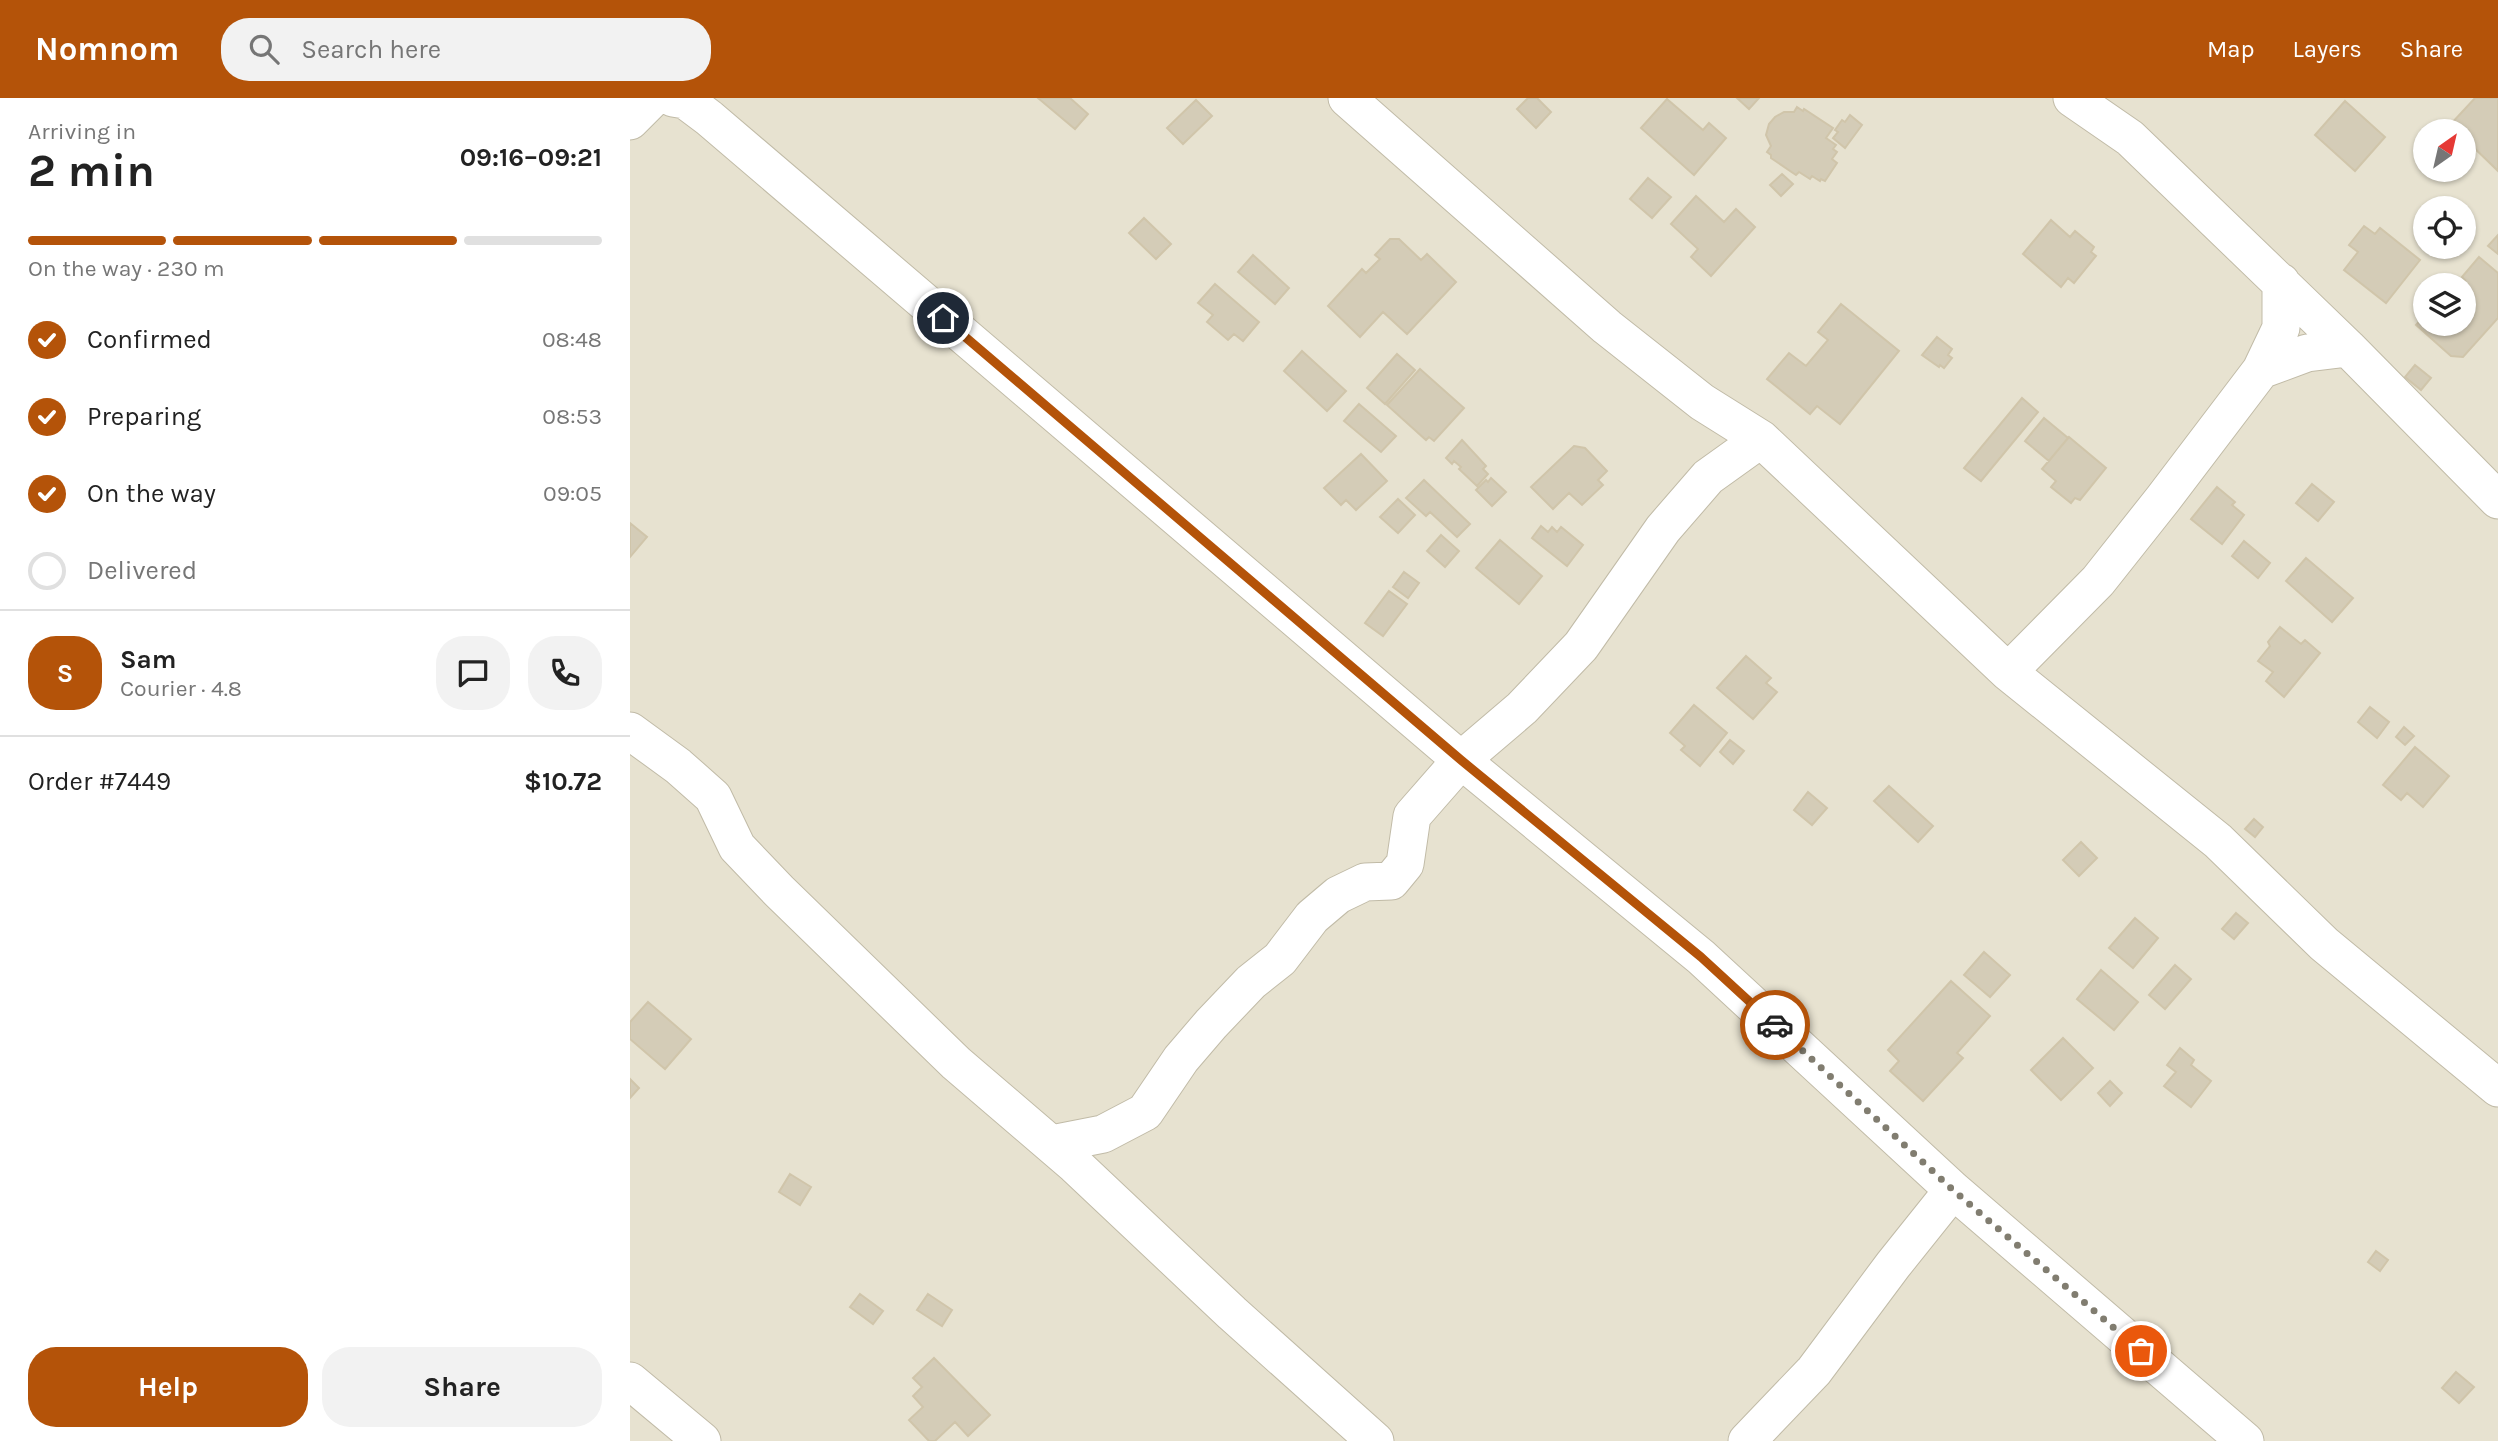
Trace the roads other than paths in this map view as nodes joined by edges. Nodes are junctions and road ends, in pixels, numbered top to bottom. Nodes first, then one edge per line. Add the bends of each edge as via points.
1 (653, 98) edge
2 (673, 98) edge
3 (1347, 98) edge
4 (2071, 98) edge
5 (630, 121) edge
6 (2281, 282) junction
7 (2348, 348) junction
8 (2261, 370) junction
9 (1761, 439) junction
10 (2498, 500) edge
11 (2008, 672) junction
12 (630, 732) edge
13 (1461, 760) junction
14 (2498, 1087) edge
15 (1052, 1144) junction
16 (1953, 1190) junction
17 (630, 1381) edge
18 (702, 1441) edge
19 (1375, 1441) edge
20 (1747, 1441) edge
21 (2245, 1441) edge

1 - 5 street
2 - 13 street via 685,100 709,118
3 - 9 street via 1607,327 1702,402
4 - 6 street via 2130,138
6 - 7 street
6 - 8 street via 2281,328
7 - 8 street via 2307,353
7 - 10 street
8 - 11 street via 2098,581
9 - 11 street
9 - 13 street via 1708,477 1663,529 1581,646 1522,708
11 - 14 street via 2218,841 2324,944
12 - 15 street via 713,797 737,847 779,891 956,1063
13 - 15 street via 1412,816 1405,864 1391,880 1365,882 1338,895 1312,918 1280,959 1211,1024 1145,1112 1102,1134
13 - 16 street via 1701,957
15 - 19 street
16 - 20 street via 1814,1371
16 - 21 street
17 - 18 street

